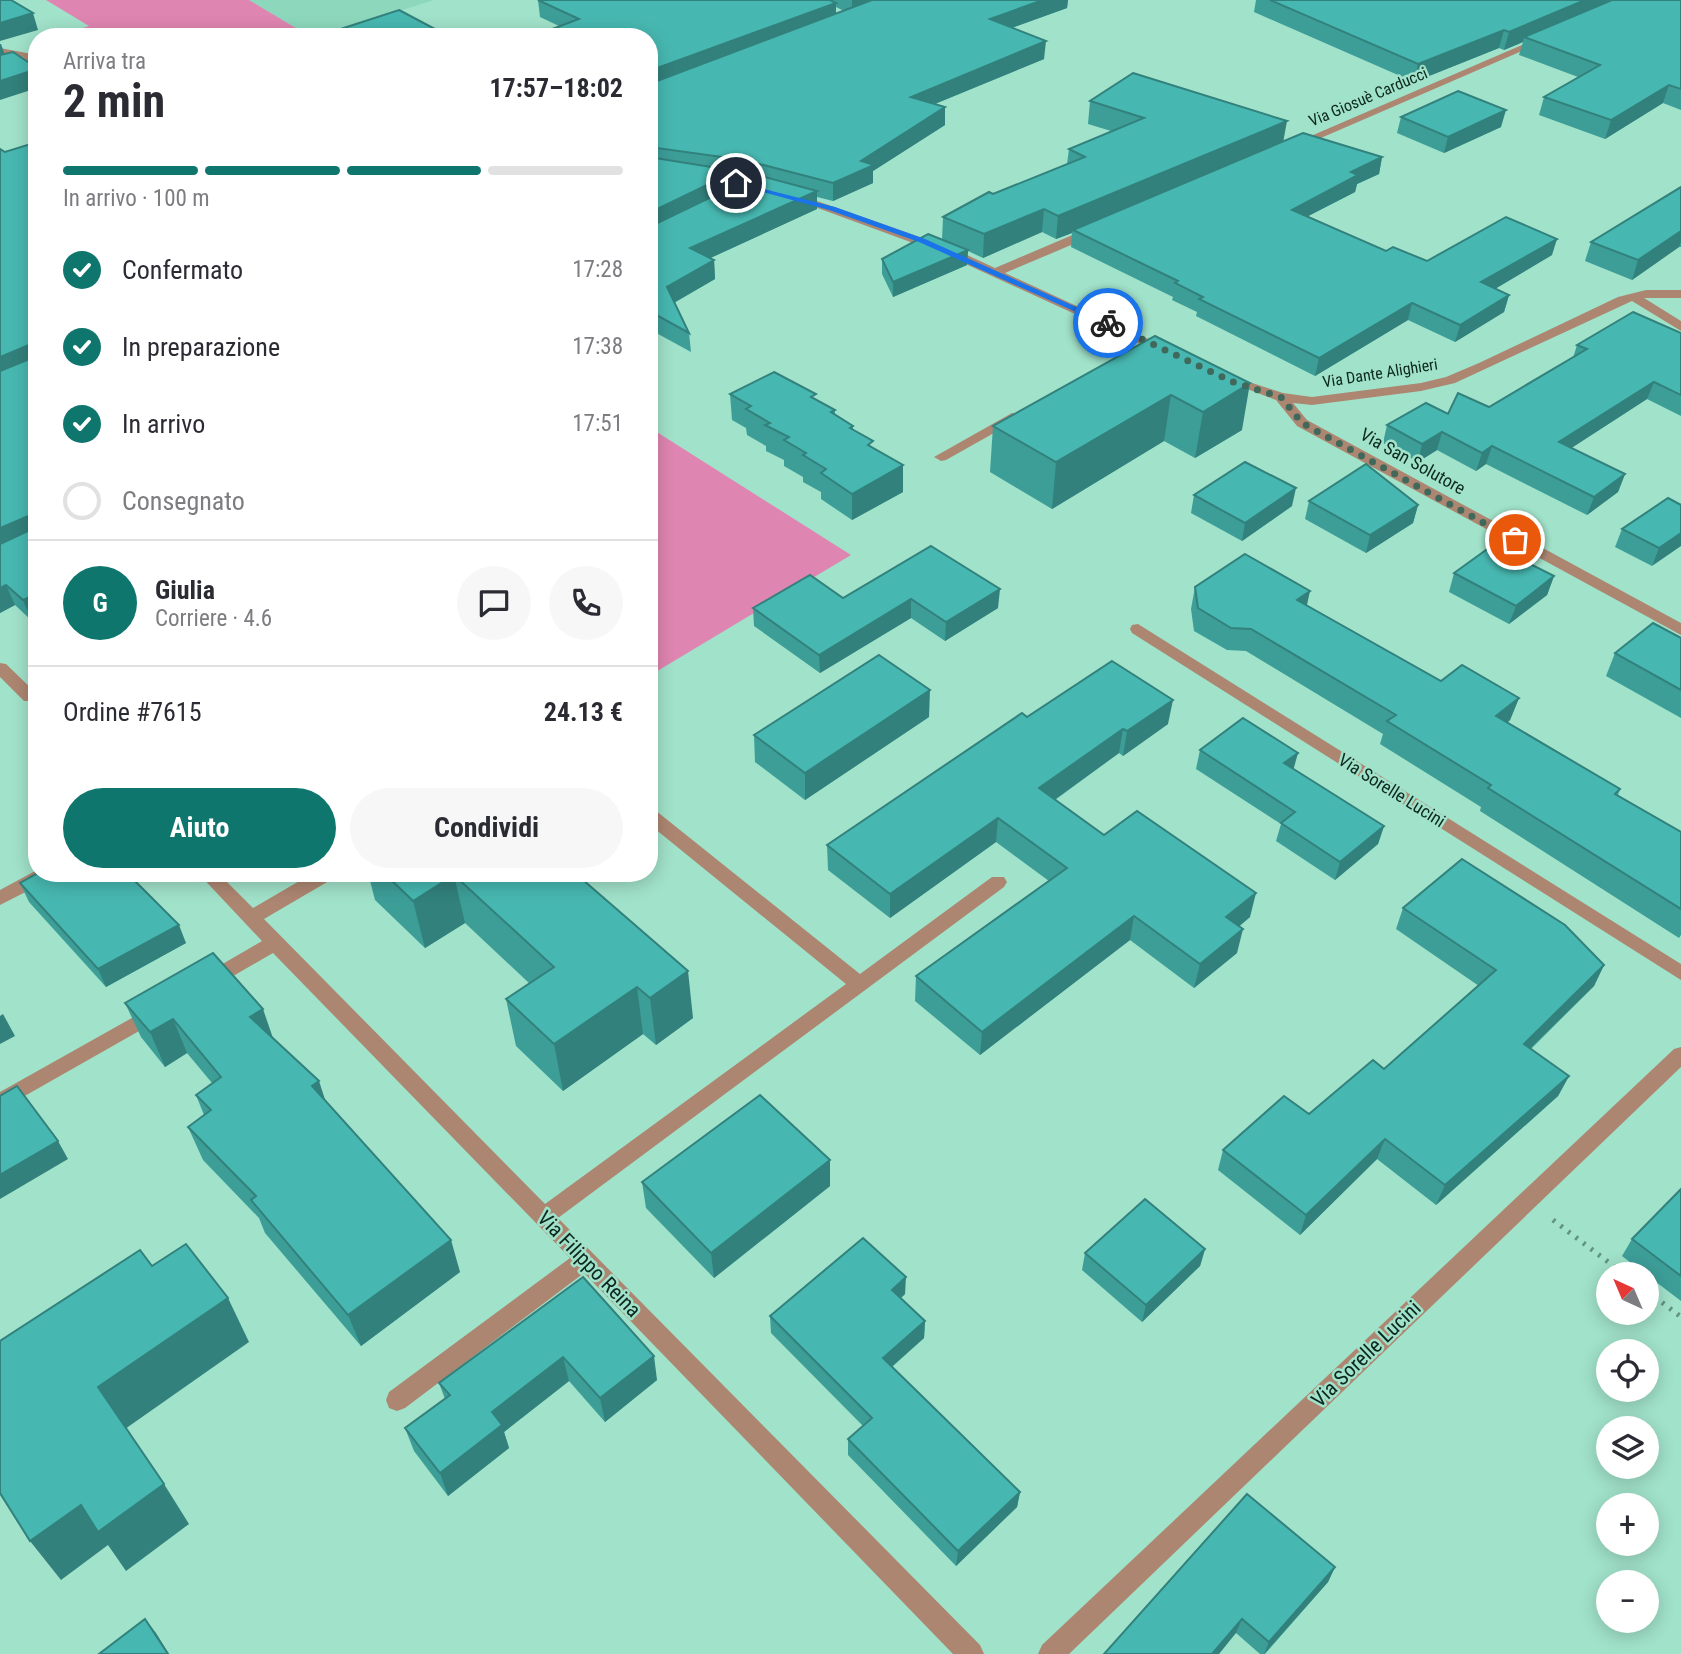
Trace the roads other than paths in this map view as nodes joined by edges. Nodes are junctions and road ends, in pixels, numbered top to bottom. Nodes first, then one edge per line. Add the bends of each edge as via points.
1 (1546, 38) edge
2 (0, 51) edge
3 (28, 56) edge
4 (28, 61) edge
5 (0, 69) edge
6 (1290, 147) edge
7 (784, 194) edge
8 (1098, 229) edge
9 (996, 272) junction
10 (1681, 294) edge
11 (1634, 297) junction
12 (1681, 327) edge
13 (1183, 358) edge
14 (1220, 376) edge
15 (1281, 397) junction
16 (1026, 409) edge
17 (941, 457) dead end
18 (1138, 629) dead end
19 (1681, 631) edge
20 (0, 668) edge
21 (28, 695) edge
22 (658, 821) edge
23 (998, 881) dead end
24 (30, 882) edge
25 (216, 882) edge
26 (313, 882) edge
27 (0, 898) edge
28 (251, 918) junction
29 (275, 943) junction
30 (1681, 973) edge
31 (859, 984) junction
32 (191, 991) edge
33 (167, 1005) edge
34 (1681, 1055) edge
35 (0, 1102) edge
36 (543, 1217) junction
37 (585, 1259) junction
38 (397, 1400) dead end
39 (971, 1654) edge
40 (1051, 1654) edge

1 - 6 street, Via Giosuè Carducci
2 - 3 street
4 - 5 street
7 - 9 street via 852,215
8 - 9 street
9 - 13 street via 1140,344
10 - 11 street, Via Dante Alighieri
11 - 12 street
11 - 15 street, Via Dante Alighieri via 1603,307 1450,380 1342,398
14 - 15 street, Via Dante Alighieri
15 - 19 street, Via San Solutore via 1302,423
16 - 17 street
18 - 30 street, Via Sorelle Lucini
20 - 21 street
22 - 31 street
23 - 31 street
24 - 27 street
25 - 28 street, Via Filippo Reina
26 - 28 street
28 - 29 street, Via Filippo Reina
29 - 32 street
29 - 36 street, Via Filippo Reina
31 - 36 street
33 - 35 street
34 - 40 street, Via Sorelle Lucini
36 - 37 street, Via Filippo Reina
37 - 38 street
37 - 39 street, Via Filippo Reina

